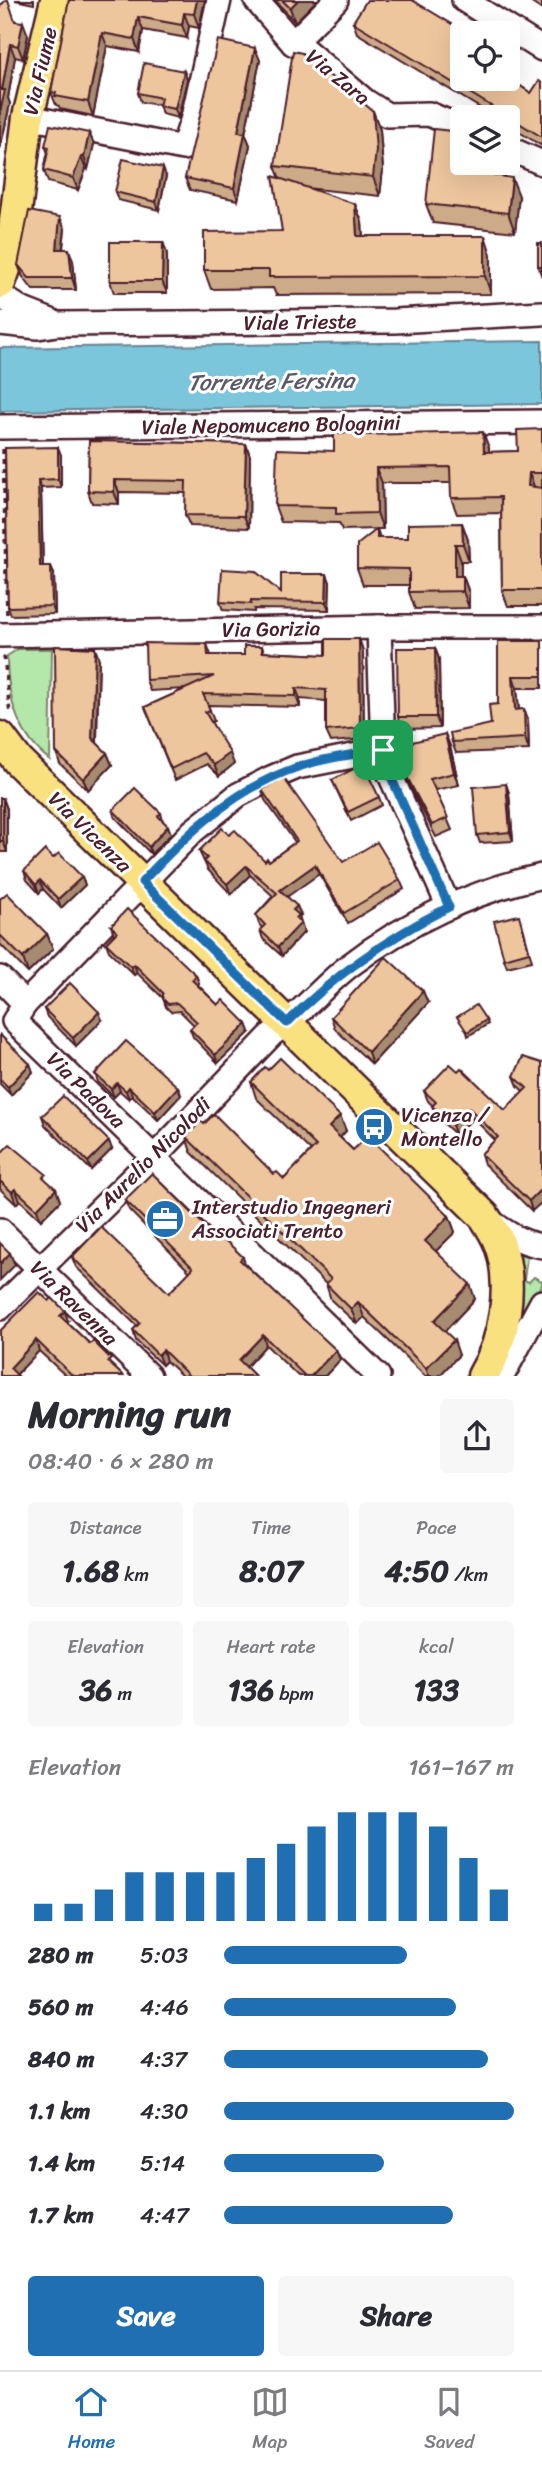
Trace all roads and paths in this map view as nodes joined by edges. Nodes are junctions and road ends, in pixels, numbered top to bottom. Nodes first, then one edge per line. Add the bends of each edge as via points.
1 (56, 0) edge
2 (219, 0) edge
3 (256, 0) edge
4 (336, 0) edge
5 (464, 0) edge
6 (293, 43) junction
7 (542, 49) edge
8 (28, 117) junction
9 (450, 123) edge
10 (520, 153) edge
11 (542, 163) edge
12 (7, 235) edge
13 (0, 283) edge
14 (0, 294) edge
15 (0, 302) edge
16 (542, 313) edge
17 (0, 323) edge
18 (57, 324) junction
19 (542, 422) edge
20 (2, 435) edge
21 (379, 627) junction
22 (542, 627) edge
23 (6, 636) edge
24 (7, 730) edge
25 (383, 750) junction
26 (9, 761) edge
27 (542, 876) edge
28 (142, 882) junction
29 (449, 907) junction
30 (0, 978) edge
31 (25, 1004) junction
32 (287, 1023) junction
33 (153, 1157) junction
34 (484, 1216) junction
35 (0, 1230) edge
36 (536, 1245) edge
37 (503, 1259) junction
38 (39, 1269) junction
39 (542, 1302) edge
40 (0, 1308) edge
41 (533, 1338) edge
42 (149, 1376) edge
43 (378, 1376) edge
44 (483, 1376) edge
45 (502, 1376) edge

1 - 8 main road, Via Fiume
2 - 8 street via 183,148
3 - 6 street, Via Zara
4 - 6 street
5 - 7 street
6 - 9 street, Via Zara via 387,115 429,114
8 - 12 main road, Via Fiume
10 - 11 street
12 - 13 main road, Via Fiume via 11,252
14 - 15 main road
14 - 18 street, Viale Trieste
16 - 18 street, Viale Trieste via 394,321
17 - 18 street, Viale Trieste
19 - 20 street, Viale Nepomuceno Bolognini
20 - 23 path
21 - 22 street, Via Gorizia
21 - 23 street, Via Gorizia
21 - 25 street
23 - 24 path
24 - 26 main road, Via Vicenza
25 - 28 street via 297,767 238,795 192,831
25 - 29 street
26 - 28 main road, Via Vicenza
27 - 29 street, Via Aurelio Nicolodi
28 - 31 street
28 - 32 main road, Via Vicenza
29 - 32 street, Via Aurelio Nicolodi via 349,966
30 - 31 street
31 - 33 street, Via Padova via 14,1021
32 - 33 street, Via Aurelio Nicolodi
32 - 34 main road, Via Vicenza
33 - 38 street, Via Aurelio Nicolodi
33 - 43 street, Via Padova
34 - 36 street via 510,1235
34 - 37 main road, Via Vicenza
35 - 38 street, Via Ravenna
36 - 37 street via 515,1248
37 - 44 main road, Via Vicenza via 502,1328
38 - 40 street, Via Aurelio Nicolodi
38 - 42 street, Via Ravenna
39 - 41 street
41 - 45 street

